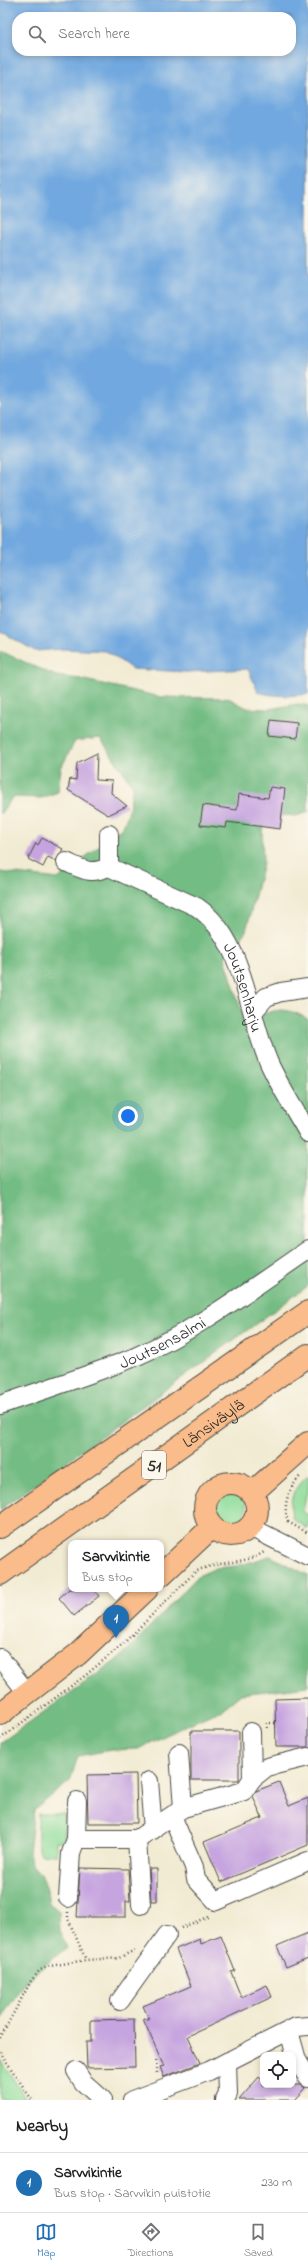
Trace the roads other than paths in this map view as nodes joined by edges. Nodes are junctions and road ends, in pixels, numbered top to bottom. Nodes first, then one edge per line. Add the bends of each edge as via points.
1 (109, 834) dead end
2 (66, 862) dead end
3 (109, 867) junction
4 (308, 988) edge
5 (253, 1012) junction
6 (308, 1133) edge
7 (308, 1250) edge
8 (308, 1312) edge
9 (308, 1355) edge
10 (0, 1405) edge
11 (308, 1443) edge
12 (252, 1493) junction
13 (0, 1527) edge
14 (212, 1527) junction
15 (250, 1527) junction
16 (308, 1556) edge
17 (164, 1572) edge
18 (0, 1574) edge
19 (144, 1592) edge
20 (0, 1658) edge
21 (28, 1694) junction
22 (0, 1714) edge
23 (251, 1732) dead end
24 (179, 1753) dead end
25 (308, 1758) edge
26 (252, 1779) junction
27 (149, 1781) dead end
28 (77, 1802) dead end
29 (178, 1812) junction
30 (153, 1830) junction
31 (76, 1839) junction
32 (137, 1839) junction
33 (308, 1861) edge
34 (68, 1898) road end
35 (141, 1905) dead end
36 (167, 1935) dead end
37 (120, 2001) dead end
38 (308, 2026) edge
39 (289, 2031) junction
40 (227, 2062) junction
41 (76, 2071) dead end
42 (308, 2078) edge
43 (104, 2100) edge
44 (132, 2100) edge
45 (225, 2100) edge

1 - 3 street
2 - 3 street via 86,872
3 - 5 street, Joutsenharju via 197,908 217,925 232,952
4 - 5 street via 266,997
5 - 6 street, Joutsenharju via 269,1062
7 - 10 street, Joutsensalmi via 166,1341 134,1357
8 - 13 main road, 51
9 - 18 main road, Länsiväylä / 51
11 - 12 main road
12 - 14 main road via 234,1483 220,1485 214,1490 209,1495 205,1509
12 - 15 main road via 256,1513
14 - 15 main road via 230,1535
14 - 17 main road
15 - 16 street
19 - 21 main road via 78,1654
20 - 21 street
21 - 22 main road
23 - 26 street
24 - 29 street
25 - 26 street via 276,1764
26 - 29 street via 244,1791
27 - 30 street
28 - 31 street
29 - 30 street
29 - 33 street via 196,1878 216,1901
30 - 32 street
31 - 32 street
31 - 34 street via 71,1853
32 - 35 street
36 - 37 street
38 - 39 street via 296,2027
39 - 40 street
39 - 42 street via 297,2060
40 - 44 street
40 - 45 street via 228,2094
41 - 43 street via 83,2082

